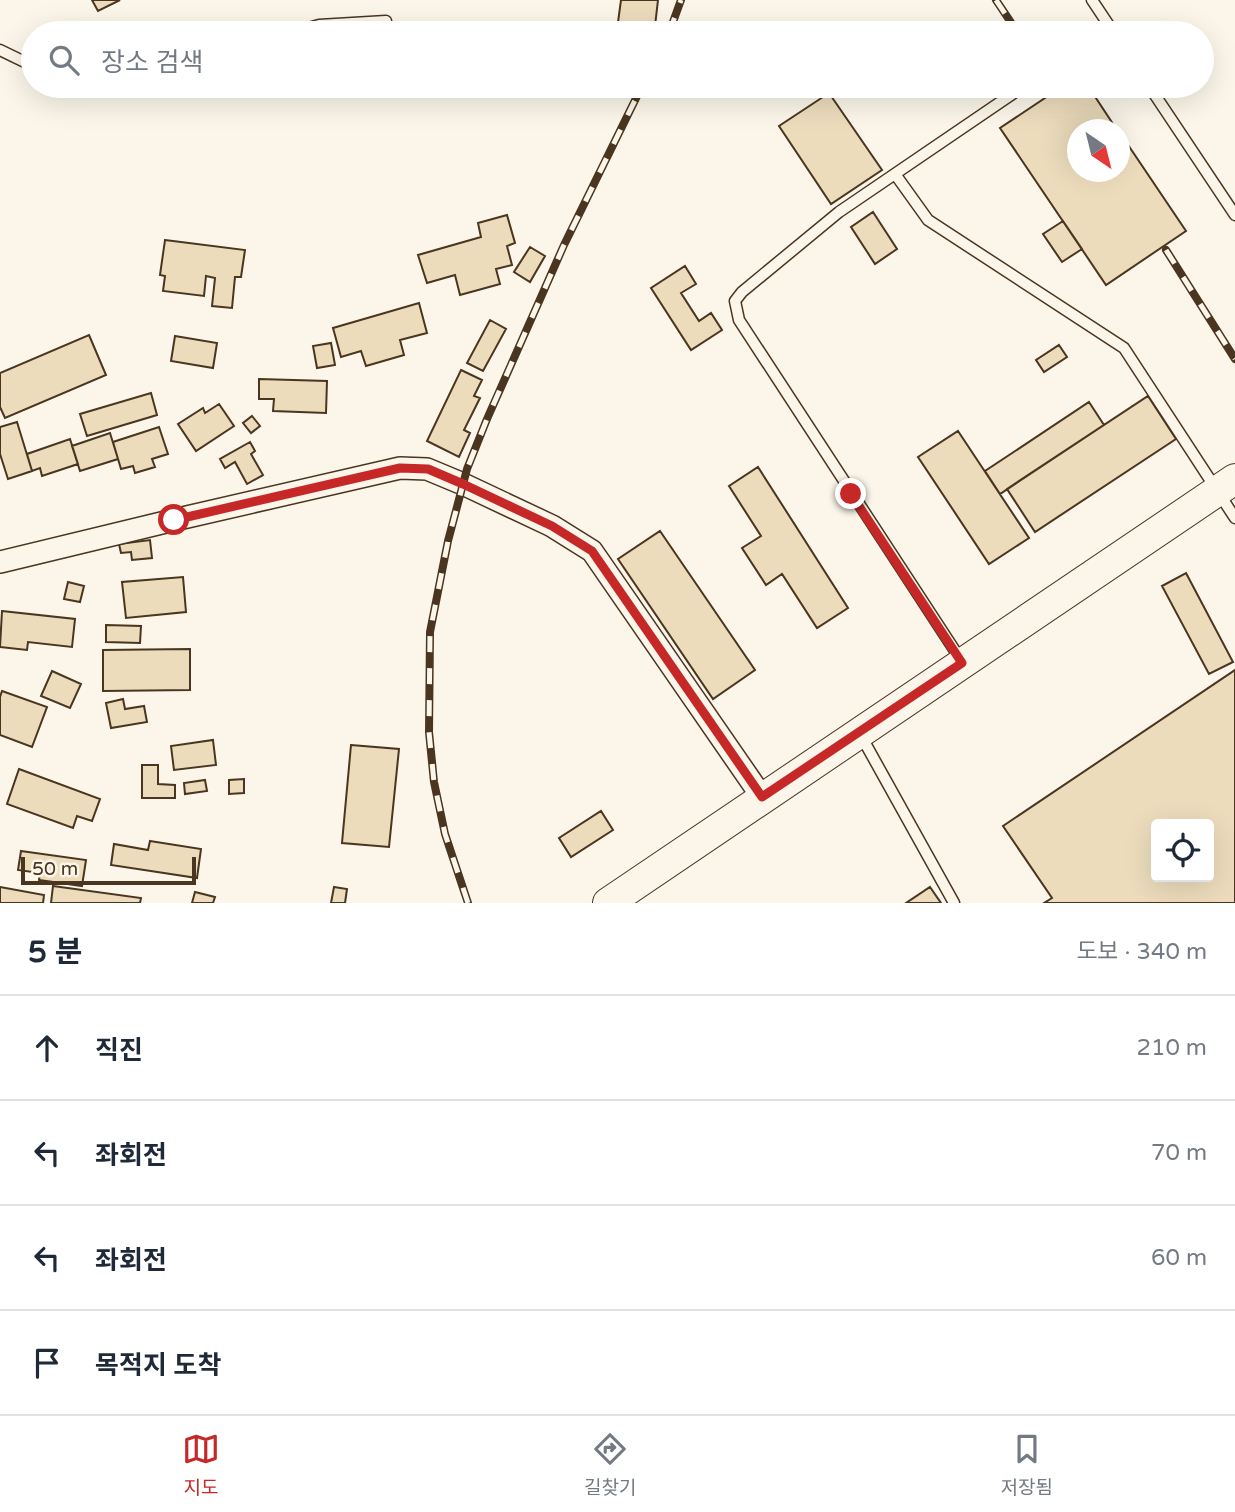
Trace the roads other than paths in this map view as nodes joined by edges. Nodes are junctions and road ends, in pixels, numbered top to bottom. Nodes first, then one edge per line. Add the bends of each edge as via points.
1 (1092, 0) edge
2 (1106, 21) edge
3 (0, 50) edge
4 (21, 60) edge
5 (1006, 98) edge
6 (1157, 98) edge
7 (894, 174) junction
8 (1235, 215) edge
9 (1226, 485) edge
10 (1235, 519) edge
11 (0, 562) edge
12 (962, 663) junction
13 (859, 731) junction
14 (762, 797) junction
15 (608, 903) edge
16 (954, 903) edge

1 - 2 lane
3 - 4 lane
5 - 7 lane
6 - 8 lane
7 - 9 lane via 928,220 1124,348
7 - 12 lane via 839,212 735,301 739,320
9 - 10 lane
9 - 12 street
11 - 14 street via 400,468 428,469 552,526 592,551
12 - 13 street
13 - 14 street
13 - 16 lane
14 - 15 street

